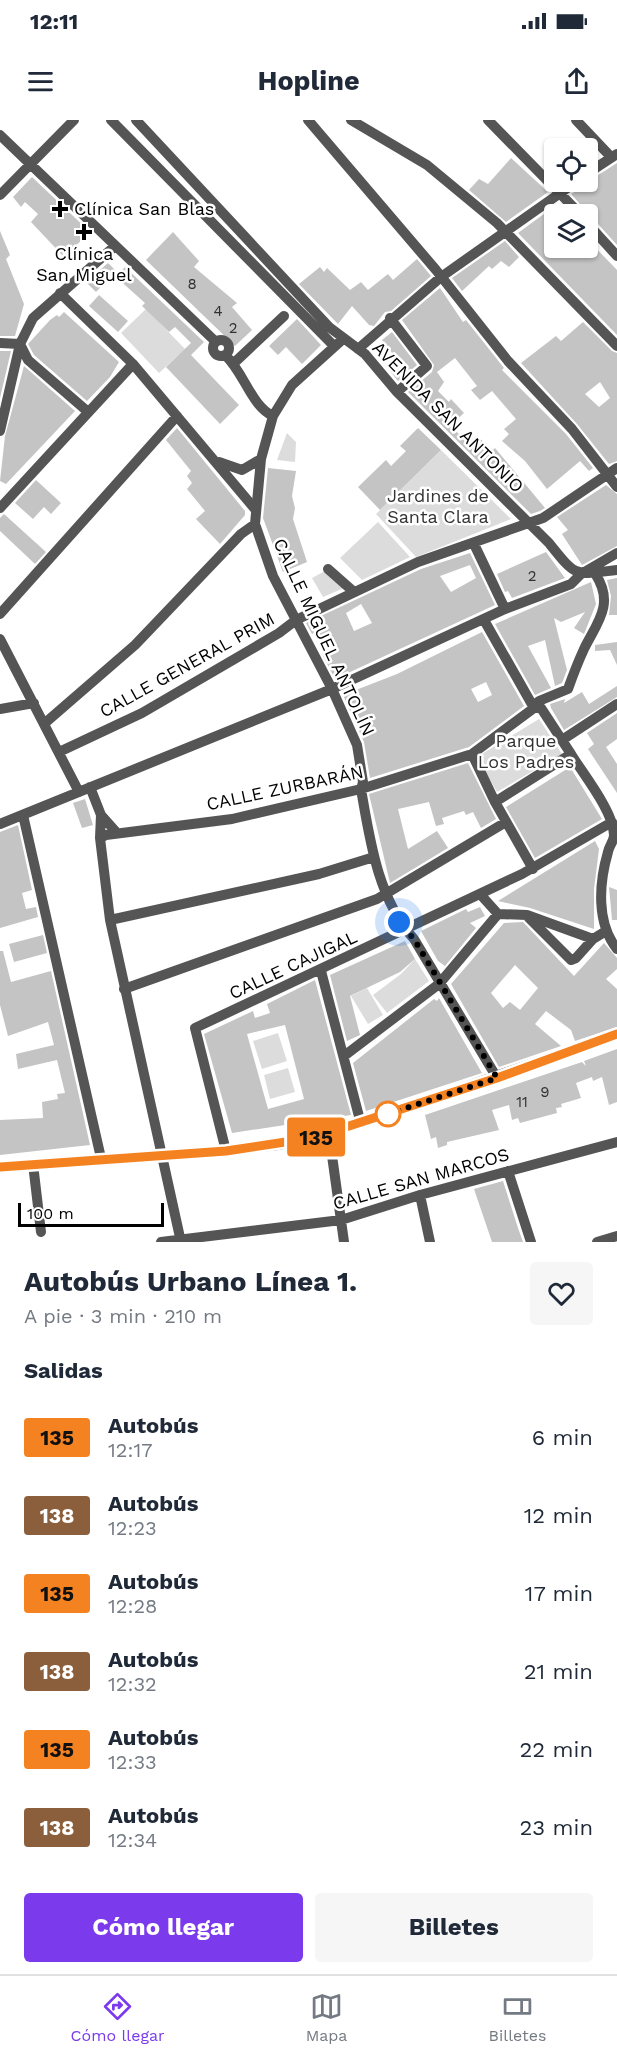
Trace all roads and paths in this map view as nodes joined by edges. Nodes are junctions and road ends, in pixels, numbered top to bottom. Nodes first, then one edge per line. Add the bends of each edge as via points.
1 (74, 120) edge
2 (111, 120) edge
3 (136, 120) edge
4 (351, 120) edge
5 (488, 120) edge
6 (576, 120) edge
7 (312, 123) edge
8 (0, 135) edge
9 (614, 156) edge
10 (31, 164) junction
11 (598, 166) edge
12 (560, 193) junction
13 (0, 195) edge
14 (570, 204) edge
15 (505, 232) junction
16 (598, 235) edge
17 (115, 246) junction
18 (617, 256) edge
19 (441, 277) junction
20 (60, 293) junction
21 (292, 307) junction
22 (390, 318) junction
23 (0, 343) edge
24 (338, 343) junction
25 (20, 344) junction
26 (617, 346) edge
27 (358, 349) junction
28 (230, 359) junction
29 (133, 364) junction
30 (397, 392) junction
31 (87, 411) junction
32 (177, 416) junction
33 (273, 416) junction
34 (0, 431) edge
35 (261, 459) junction
36 (216, 461) junction
37 (613, 472) edge
38 (617, 487) edge
39 (0, 508) edge
40 (255, 509) junction
41 (528, 523) junction
42 (255, 524) junction
43 (474, 544) junction
44 (617, 553) edge
45 (328, 569) dead end
46 (617, 570) edge
47 (581, 574) junction
48 (596, 575) junction
49 (354, 592) junction
50 (504, 609) junction
51 (0, 614) edge
52 (296, 620) junction
53 (484, 620) junction
54 (0, 639) edge
55 (332, 689) junction
56 (34, 703) junction
57 (617, 704) edge
58 (534, 708) junction
59 (0, 709) edge
60 (45, 723) junction
61 (562, 740) junction
62 (59, 752) junction
63 (472, 754) junction
64 (571, 754) junction
65 (90, 788) junction
66 (361, 789) junction
67 (79, 792) junction
68 (495, 802) junction
69 (102, 814) junction
70 (23, 815) junction
71 (506, 822) junction
72 (612, 822) junction
73 (0, 824) edge
74 (597, 831) junction
75 (117, 833) junction
76 (616, 836) edge
77 (100, 838) junction
78 (608, 851) junction
79 (374, 857) junction
80 (533, 869) junction
81 (386, 893) junction
82 (480, 894) junction
83 (498, 914) junction
84 (527, 915) junction
85 (110, 920) junction
86 (406, 930) junction
87 (606, 931) junction
88 (593, 939) junction
89 (617, 949) edge
90 (321, 971) junction
91 (439, 984) junction
92 (124, 989) junction
93 (617, 1034) edge
94 (344, 1056) junction
95 (497, 1078) junction
96 (361, 1124) junction
97 (329, 1134) junction
98 (617, 1142) edge
99 (226, 1151) junction
100 (160, 1154) junction
101 (101, 1158) junction
102 (33, 1164) junction
103 (0, 1167) edge
104 (507, 1171) junction
105 (420, 1195) junction
106 (341, 1220) junction
107 (41, 1232) dead end
108 (617, 1236) edge
109 (180, 1241) edge
110 (160, 1242) edge
111 (344, 1242) edge
112 (430, 1242) edge
113 (531, 1242) edge
114 (597, 1242) edge

1 - 10 street
2 - 21 street, AVENIDA SAN ANTONIO
3 - 21 street
4 - 15 street via 427,165
5 - 12 street
6 - 9 street
7 - 19 street
8 - 10 street
9 - 11 street
10 - 13 street
10 - 17 street
12 - 14 street
12 - 15 street
15 - 19 street
15 - 26 street
16 - 18 street
17 - 20 street
17 - 28 street via 216,342 223,340 228,344
19 - 22 street
19 - 37 street via 508,361
20 - 25 street via 33,318
20 - 29 street
21 - 24 street, AVENIDA SAN ANTONIO
21 - 28 street
22 - 27 street
22 - 30 street via 428,366
23 - 25 street
24 - 27 street, AVENIDA SAN ANTONIO
24 - 33 street, CALLE MIGUEL ANTOLÍN via 292,385
25 - 31 street via 28,360
25 - 34 street
27 - 30 street, AVENIDA SAN ANTONIO
28 - 33 street via 265,412
29 - 31 street
29 - 32 street
30 - 41 street, AVENIDA SAN ANTONIO
31 - 39 street
32 - 36 street
32 - 51 street
33 - 35 street, CALLE MIGUEL ANTOLÍN
35 - 36 street via 242,470
35 - 40 street, CALLE MIGUEL ANTOLÍN
36 - 40 street
37 - 38 street
37 - 41 street, CALLE GENERAL PRIM via 543,518
40 - 42 street, CALLE MIGUEL ANTOLÍN
41 - 43 street, CALLE GENERAL PRIM
41 - 47 street, AVENIDA SAN ANTONIO via 571,570
42 - 52 street, CALLE MIGUEL ANTOLÍN via 273,576
42 - 60 street via 135,645
43 - 49 street, CALLE GENERAL PRIM via 418,562
43 - 50 street
44 - 47 street
45 - 49 street
46 - 48 street
47 - 48 street
47 - 50 street via 571,584
48 - 58 street, CALLE ZURBARÁN via 603,603 601,620 568,689 539,701
49 - 52 street, CALLE GENERAL PRIM
50 - 53 street
52 - 55 street, CALLE MIGUEL ANTOLÍN
52 - 62 street, CALLE GENERAL PRIM via 142,713
53 - 55 street
53 - 58 street
54 - 56 street
55 - 65 street
55 - 66 street, CALLE MIGUEL ANTOLÍN via 357,745
56 - 59 street
56 - 60 street
57 - 61 street
58 - 61 street via 544,711
58 - 63 street, CALLE ZURBARÁN
60 - 62 street
61 - 64 street
62 - 67 street
63 - 66 street, CALLE ZURBARÁN
63 - 68 street
64 - 68 street
64 - 72 street
65 - 67 street
65 - 69 street
66 - 75 street, CALLE ZURBARÁN via 231,819
66 - 79 street, CALLE MIGUEL ANTOLÍN
67 - 70 street
68 - 71 street
69 - 75 street
69 - 77 street
70 - 73 street
70 - 101 street
71 - 80 street
71 - 81 street
72 - 74 street, CALLE CAJIGAL
72 - 76 street
74 - 78 street
74 - 80 street, CALLE CAJIGAL
75 - 77 street, CALLE ZURBARÁN
76 - 78 street
77 - 85 street
78 - 87 street via 601,904
79 - 81 street, CALLE MIGUEL ANTOLÍN
79 - 85 street via 319,874
80 - 82 street, CALLE CAJIGAL
81 - 86 street, CALLE MIGUEL ANTOLÍN
81 - 92 street
82 - 83 street
82 - 86 street, CALLE CAJIGAL
83 - 84 street
83 - 91 street
84 - 88 street
84 - 88 street via 571,960
85 - 92 street
86 - 90 street, CALLE CAJIGAL
86 - 91 street, CALLE MIGUEL ANTOLÍN
87 - 88 street
87 - 89 street
90 - 94 street
90 - 99 street, CALLE CAJIGAL via 195,1028
91 - 94 street
91 - 95 street, CALLE MIGUEL ANTOLÍN
92 - 100 street
93 - 95 street
94 - 96 street
95 - 96 street
96 - 97 street
97 - 99 street
97 - 106 street
98 - 104 street, CALLE SAN MARCOS
99 - 100 street
100 - 101 street
100 - 109 street
101 - 102 street
102 - 103 street
102 - 107 street
104 - 105 street, CALLE SAN MARCOS
104 - 113 street
105 - 106 street, CALLE SAN MARCOS
105 - 112 street
106 - 109 street, CALLE SAN MARCOS
106 - 111 street
108 - 114 street
109 - 110 street, CALLE SAN MARCOS

